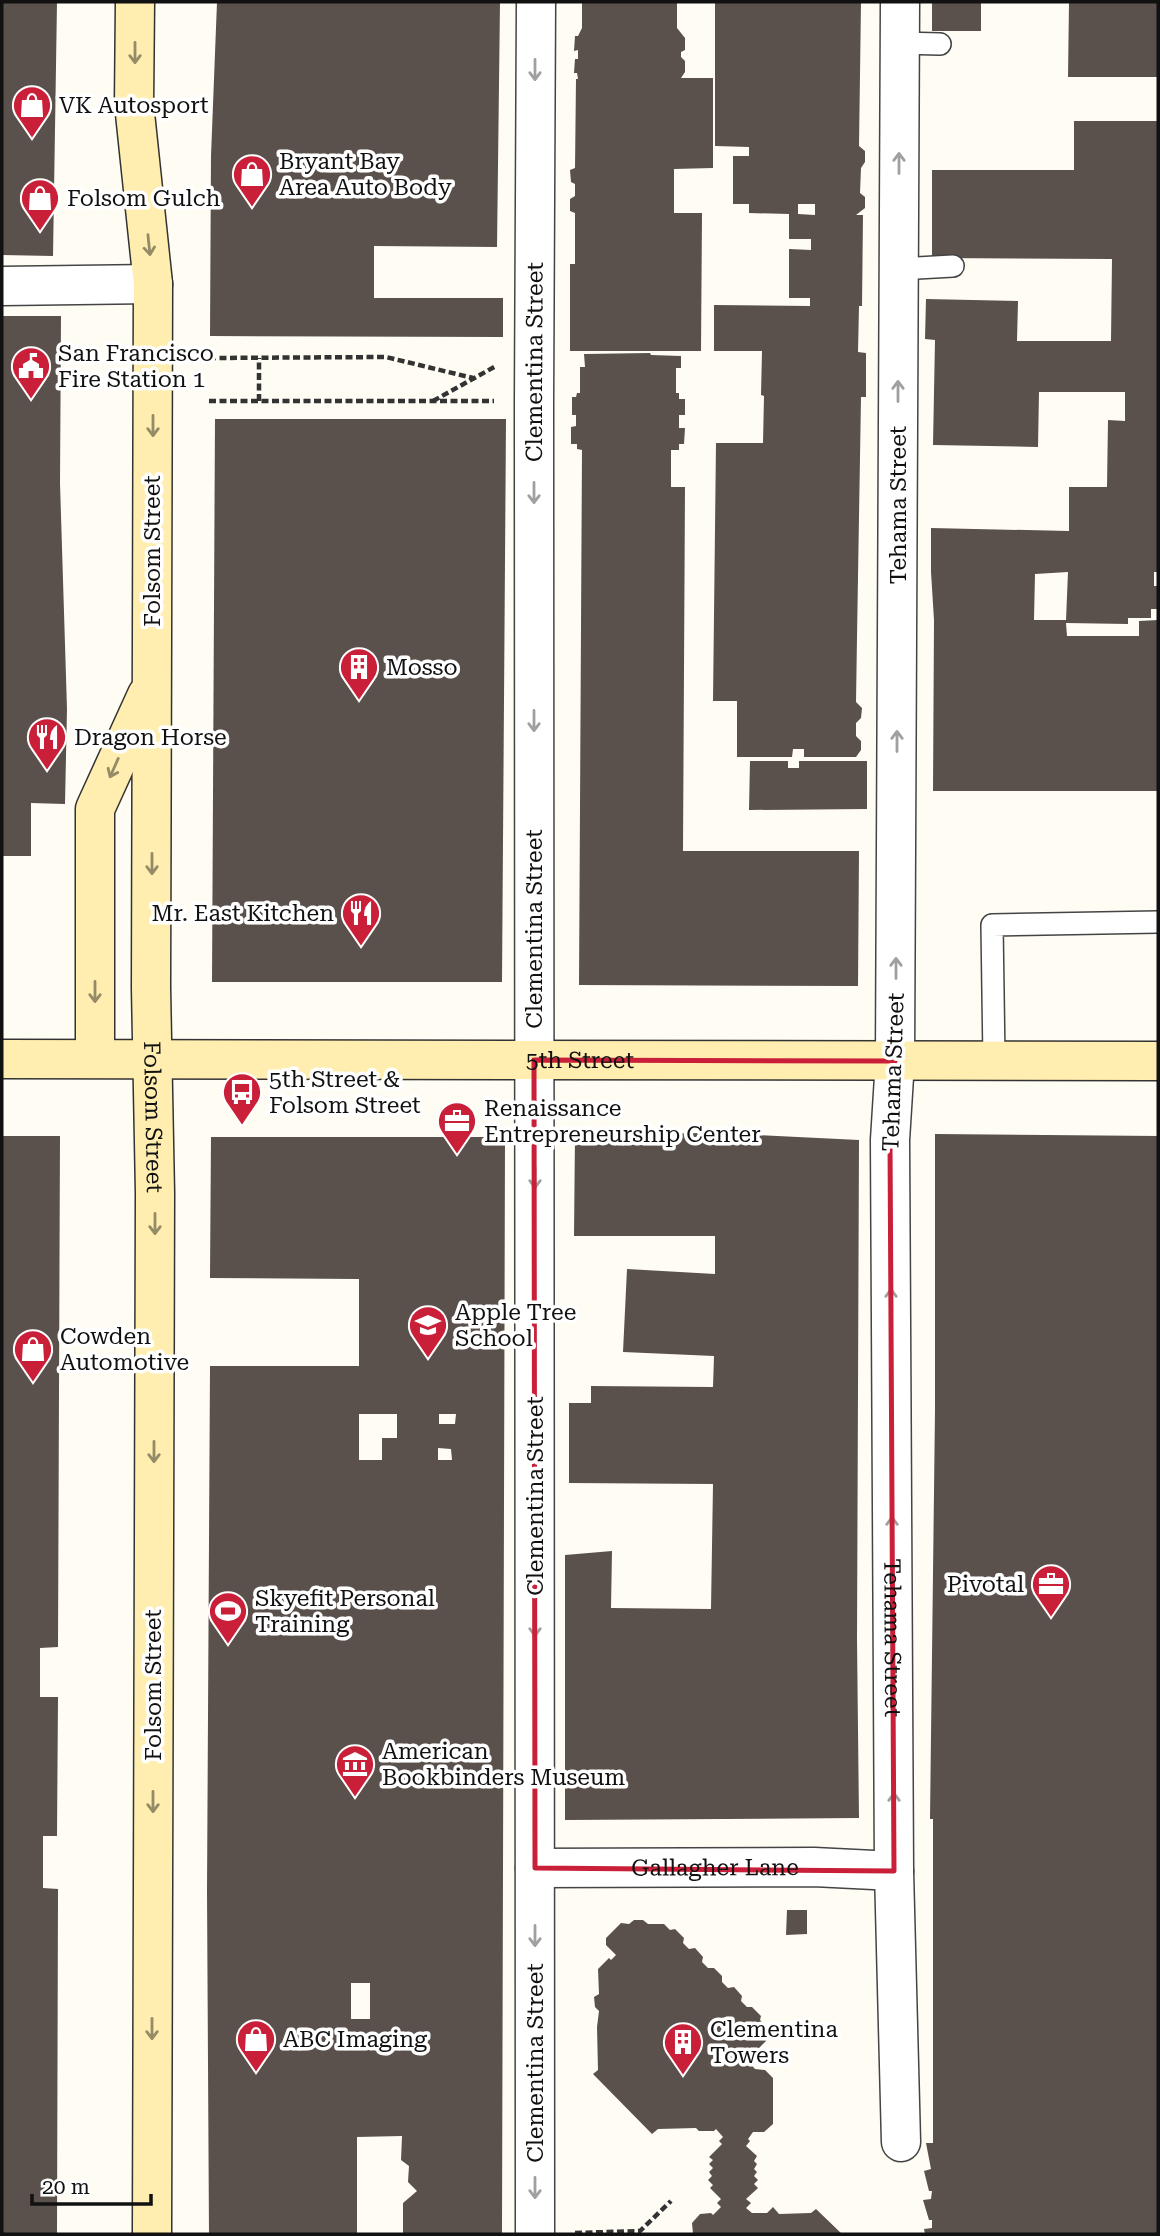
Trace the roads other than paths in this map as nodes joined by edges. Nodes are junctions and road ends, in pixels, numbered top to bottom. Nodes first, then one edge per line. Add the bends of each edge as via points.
1 (135, 2) edge
2 (536, 2) edge
3 (900, 2) edge
4 (900, 43) junction
5 (940, 44) dead end
6 (953, 266) dead end
7 (899, 269) junction
8 (153, 284) junction
9 (2, 286) edge
10 (152, 684) junction
11 (1158, 922) edge
12 (95, 1058) junction
13 (152, 1058) junction
14 (2, 1059) edge
15 (534, 1060) junction
16 (994, 1060) junction
17 (895, 1061) junction
18 (1158, 1061) edge
19 (535, 1868) junction
20 (894, 1871) junction
21 (901, 2142) dead end
22 (152, 2234) edge
23 (535, 2234) edge

1 -> 8 main road, Folsom Street via 134,104
2 -> 15 street, Clementina Street
3 - 4 street, Tehama Street
4 - 5 lane
7 -> 4 street, Tehama Street
6 - 7 lane
17 -> 7 street, Tehama Street
8 - 9 street
8 -> 10 main road, Folsom Street
10 -> 12 main road via 95,809
10 -> 13 main road, Folsom Street
11 - 16 lane via 992,925
12 - 13 main road, 5th Street
12 - 14 main road, 5th Street
13 - 15 main road, 5th Street
13 -> 22 main road, Folsom Street
15 - 17 main road, 5th Street
15 -> 19 street, Clementina Street
16 - 17 main road, 5th Street
16 - 18 main road, 5th Street
20 -> 17 street, Tehama Street via 890,1140
19 - 20 street, Gallagher Lane
19 -> 23 street, Clementina Street
20 - 21 street, Tehama Street

